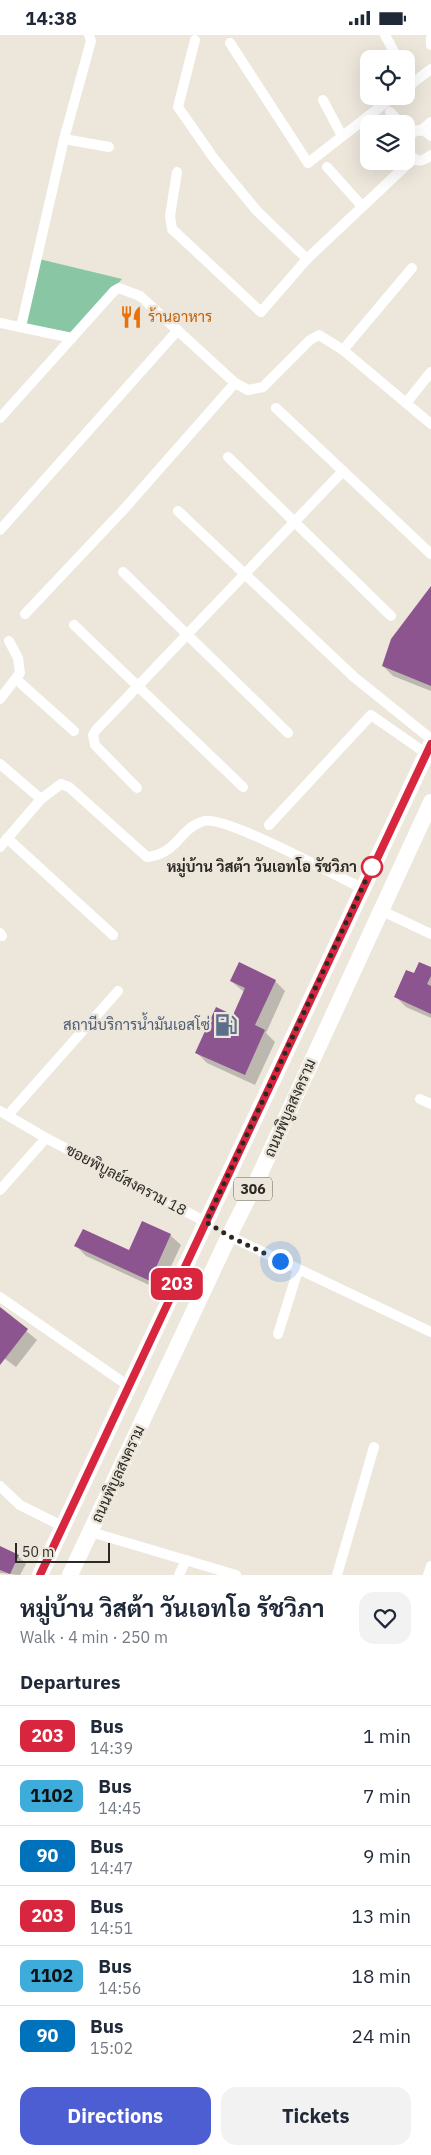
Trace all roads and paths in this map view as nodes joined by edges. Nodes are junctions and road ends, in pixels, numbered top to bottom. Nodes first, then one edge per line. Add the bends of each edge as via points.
1 (89, 35) edge
2 (385, 35) edge
3 (195, 40) dead end
4 (230, 43) dead end
5 (393, 50) edge
6 (431, 69) edge
7 (415, 81) edge
8 (323, 100) dead end
9 (382, 105) edge
10 (390, 112) dead end
11 (393, 115) edge
12 (431, 122) edge
13 (415, 130) edge
14 (415, 133) edge
15 (342, 136) junction
16 (431, 136) edge
17 (64, 139) junction
18 (109, 147) dead end
19 (431, 155) edge
20 (415, 158) edge
21 (327, 167) dead end
22 (400, 170) edge
23 (177, 173) dead end
24 (361, 205) junction
25 (306, 259) junction
26 (412, 268) dead end
27 (0, 323) edge
28 (21, 327) junction
29 (178, 330) junction
30 (72, 338) junction
31 (343, 350) junction
32 (431, 372) edge
33 (235, 383) junction
34 (0, 403) edge
35 (406, 403) junction
36 (12, 407) junction
37 (276, 408) dead end
38 (0, 418) edge
39 (431, 424) edge
40 (228, 457) dead end
41 (343, 471) junction
42 (178, 511) dead end
43 (294, 520) junction
44 (0, 530) edge
45 (431, 554) edge
46 (123, 572) dead end
47 (245, 574) junction
48 (25, 614) dead end
49 (391, 616) dead end
50 (74, 625) dead end
51 (186, 635) junction
52 (9, 641) dead end
53 (16, 679) junction
54 (138, 686) junction
55 (0, 699) edge
56 (74, 731) dead end
57 (288, 733) dead end
58 (430, 746) edge
59 (0, 764) edge
60 (243, 787) dead end
61 (137, 788) dead end
62 (41, 799) junction
63 (431, 802) edge
64 (269, 825) dead end
65 (8, 838) junction
66 (0, 847) edge
67 (362, 888) junction
68 (380, 910) junction
69 (431, 934) edge
70 (113, 935) dead end
71 (118, 991) dead end
72 (420, 1099) dead end
73 (431, 1104) edge
74 (4, 1113) edge
75 (46, 1138) junction
76 (0, 1190) edge
77 (206, 1222) junction
78 (229, 1236) junction
79 (298, 1270) junction
80 (0, 1297) edge
81 (431, 1331) edge
82 (278, 1334) dead end
83 (130, 1387) junction
84 (374, 1447) dead end
85 (0, 1487) edge
86 (62, 1526) junction
87 (91, 1532) junction
88 (186, 1560) junction
89 (431, 1567) edge
90 (40, 1575) edge
91 (70, 1575) edge
92 (179, 1575) edge
93 (236, 1575) edge
94 (337, 1575) edge
95 (428, 1575) edge

1 - 17 street via 91,41
2 - 5 street
3 - 25 street via 178,107 257,211
4 - 15 street via 308,163
6 - 7 street
8 - 15 street
9 - 15 street
10 - 11 street
12 - 13 street
14 - 16 street
17 - 18 street
17 - 28 street
19 - 20 street via 421,160
21 - 24 street
22 - 24 street
23 - 25 street via 170,215 172,229 261,312
24 - 25 street
26 - 31 street
27 - 28 street
28 - 30 street
29 - 30 street via 140,296 119,288
29 - 33 street
29 - 44 street
30 - 36 street
31 - 33 street via 320,335 315,336 263,387 248,390
31 - 35 street
32 - 35 street
33 - 48 street via 125,508
34 - 36 street
35 - 39 street
36 - 38 street
37 - 41 street
40 - 43 street
41 - 43 street
41 - 45 street
42 - 47 street
43 - 47 street
43 - 49 street
46 - 51 street
47 - 51 street
47 - 58 street
50 - 54 street
51 - 54 street
51 - 57 street
52 - 53 street via 20,668
53 - 55 street
53 - 56 street
54 - 60 street
54 - 61 street via 96,730 93,740 94,745
58 - 64 street via 371,715
58 - 67 main road, ถนนพิบูลสงคราม / 306
59 - 62 street
62 - 65 street
62 - 67 street via 61,784 68,787 147,857 162,855 195,824 217,820
63 - 68 main road, ถนนพิบูลสงคราม / 306
65 - 66 street
65 - 70 street
67 - 77 main road, ถนนพิบูลสงคราม / 306
68 - 69 street
68 - 78 main road, ถนนพิบูลสงคราม / 306
71 - 74 street
72 - 73 street
74 - 75 street, ซอยพิบูลย์สงคราม 18
75 - 76 street
75 - 77 street, ซอยพิบูลย์สงคราม 18
77 - 78 main road
77 - 83 main road, ถนนพิบูลสงคราม / 306
78 - 79 street
78 - 87 main road, ถนนพิบูลสงคราม / 306
79 - 81 street
79 - 82 street
80 - 83 street
83 - 86 main road, ถนนพิบูลสงคราม / 306
84 - 94 street
85 - 86 street via 20,1505
86 - 90 main road, ถนนพิบูลสงคราม / 306
87 - 88 street
87 - 91 main road, ถนนพิบูลสงคราม / 306
88 - 92 street
88 - 93 street
89 - 95 street

